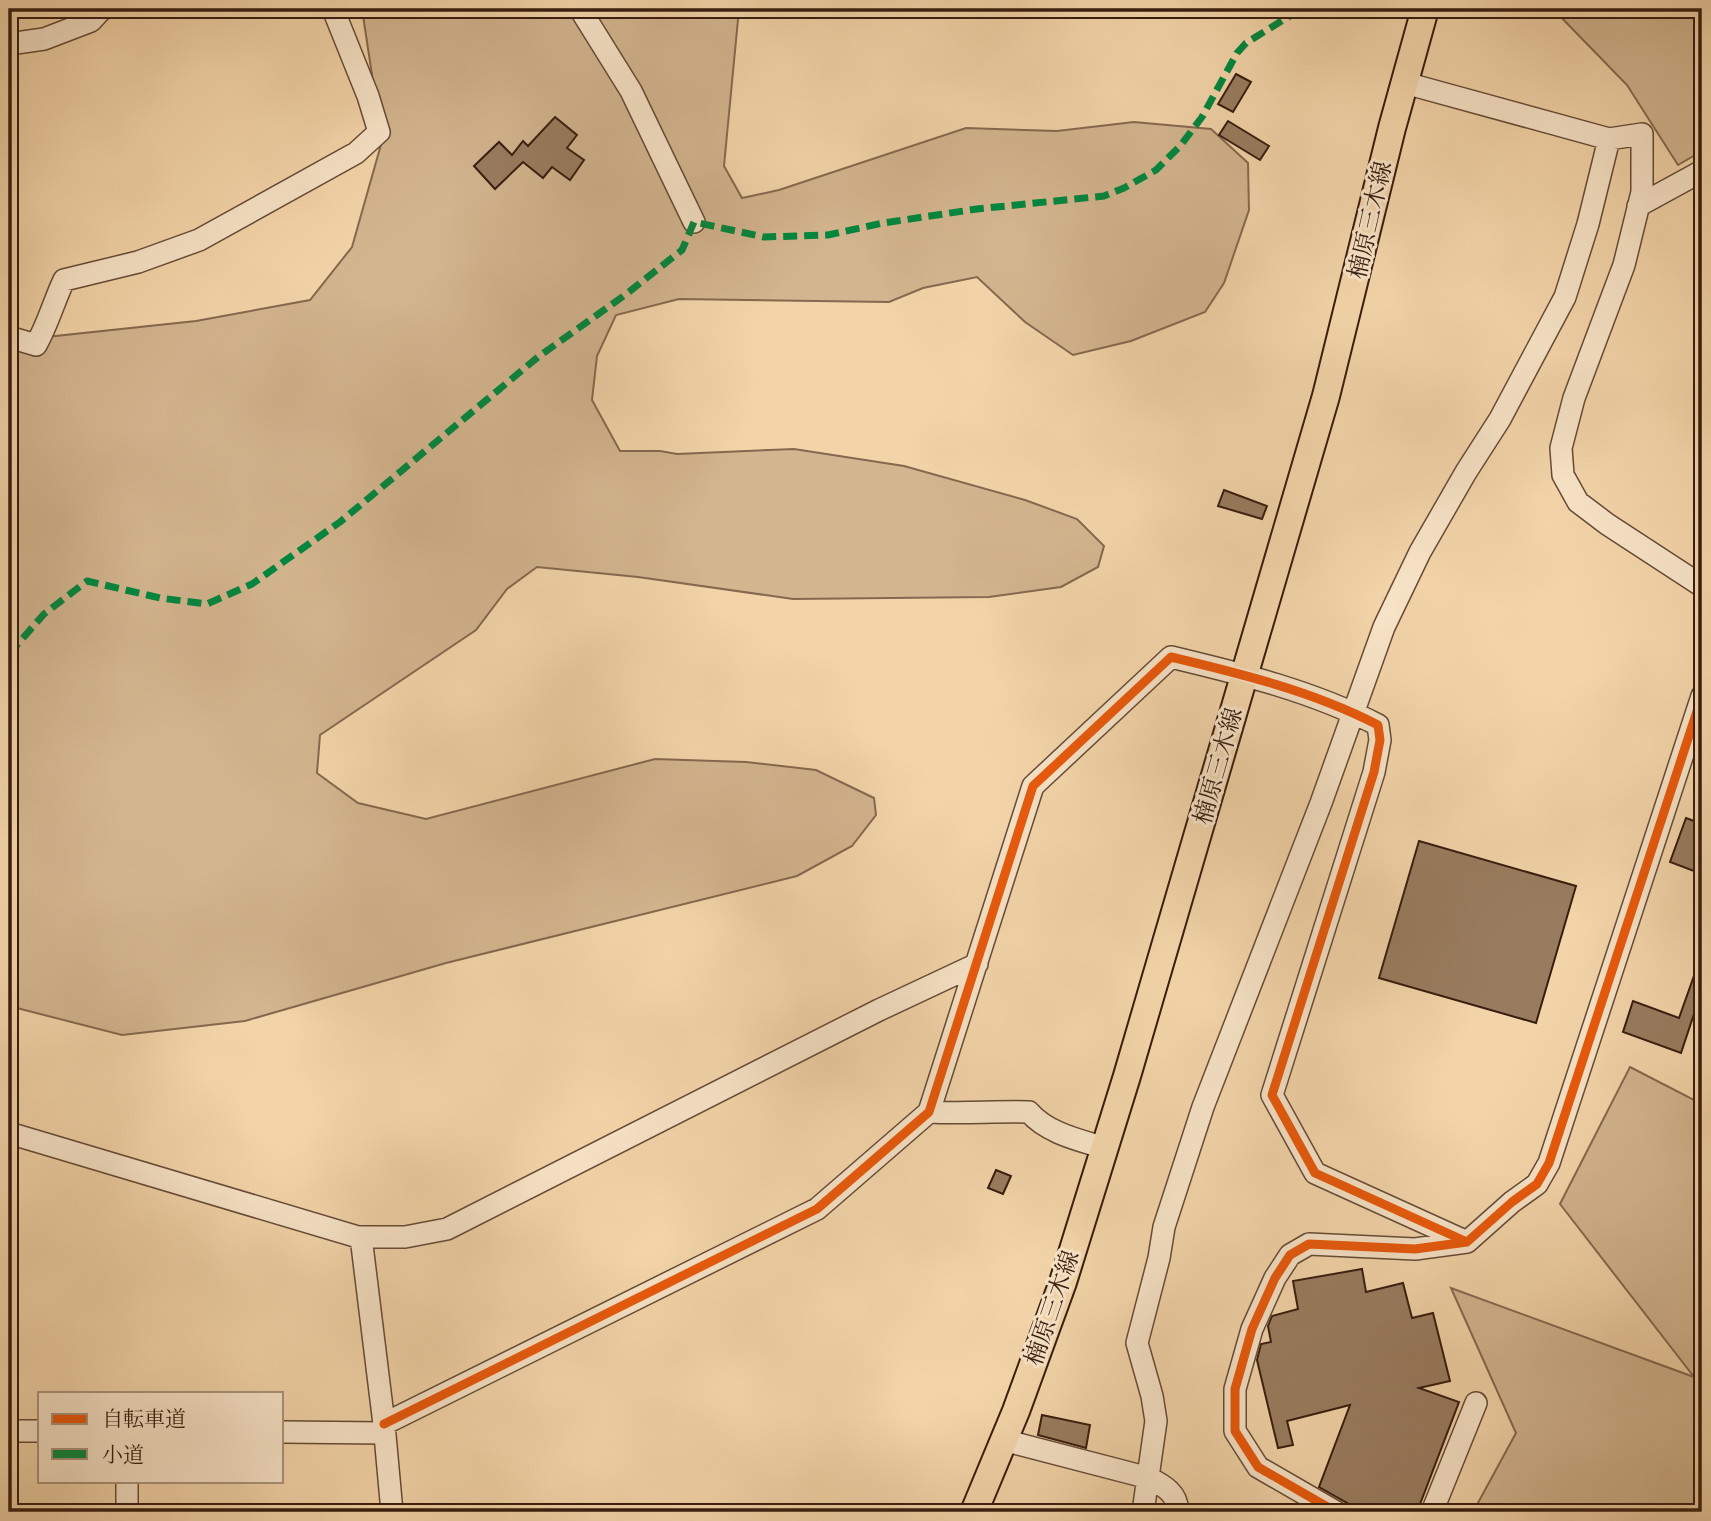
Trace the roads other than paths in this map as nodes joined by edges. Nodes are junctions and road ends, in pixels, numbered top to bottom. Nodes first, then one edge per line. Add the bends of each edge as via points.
1 (102, 9) edge
2 (332, 9) edge
3 (580, 9) edge
4 (1425, 9) edge
5 (9, 44) edge
6 (1405, 83) junction
7 (1609, 139) junction
8 (1702, 171) edge
9 (1639, 206) junction
10 (694, 222) dead end
11 (9, 337) edge
12 (1702, 586) edge
13 (1245, 674) junction
14 (1702, 696) edge
15 (1354, 713) junction
16 (977, 964) junction
17 (929, 1112) junction
18 (9, 1133) edge
19 (1105, 1148) junction
20 (361, 1237) junction
21 (1467, 1242) junction
22 (1476, 1403) dead end
23 (384, 1429) junction
24 (9, 1431) edge
25 (38, 1431) edge
26 (284, 1432) edge
27 (1003, 1440) junction
28 (1149, 1478) junction
29 (127, 1482) edge
30 (127, 1512) edge
31 (392, 1512) edge
32 (974, 1512) edge
33 (1143, 1512) edge
34 (1177, 1512) edge
35 (1336, 1512) edge
36 (1432, 1512) edge

1 - 5 street via 80,26 44,39
2 - 11 street via 379,132 356,153 199,240 138,262 64,279 36,345
3 - 10 street via 631,91
4 - 6 main road, 楠原三木線
6 - 7 street
6 - 13 main road, 楠原三木線 via 1344,329
7 - 9 street via 1642,134
7 - 15 street via 1565,297 1500,419 1420,552 1384,627
8 - 9 street
9 - 12 street via 1624,265 1574,398 1562,448 1563,475 1578,502
13 - 15 street
13 - 16 street via 1171,657 1033,786
13 - 19 main road, 楠原三木線
14 - 21 street via 1549,1163 1537,1184
15 - 21 street via 1378,725 1374,772 1272,1096 1315,1173
15 - 28 street via 1203,1107 1164,1227 1137,1342 1156,1421
16 - 17 street
16 - 20 street via 447,1229 405,1237
17 - 19 street via 1029,1112 1036,1121 1062,1134
17 - 23 street via 817,1209
18 - 20 street
19 - 27 main road, 楠原三木線 via 1063,1282
20 - 23 street
21 - 35 street via 1415,1249 1309,1244 1290,1255 1275,1278 1252,1329 1235,1389 1235,1431 1258,1467
22 - 36 street
23 - 26 street
23 - 31 street
24 - 25 street
27 - 28 street
27 - 32 main road, 楠原三木線
28 - 33 street
28 - 34 street via 1167,1487
29 - 30 street

